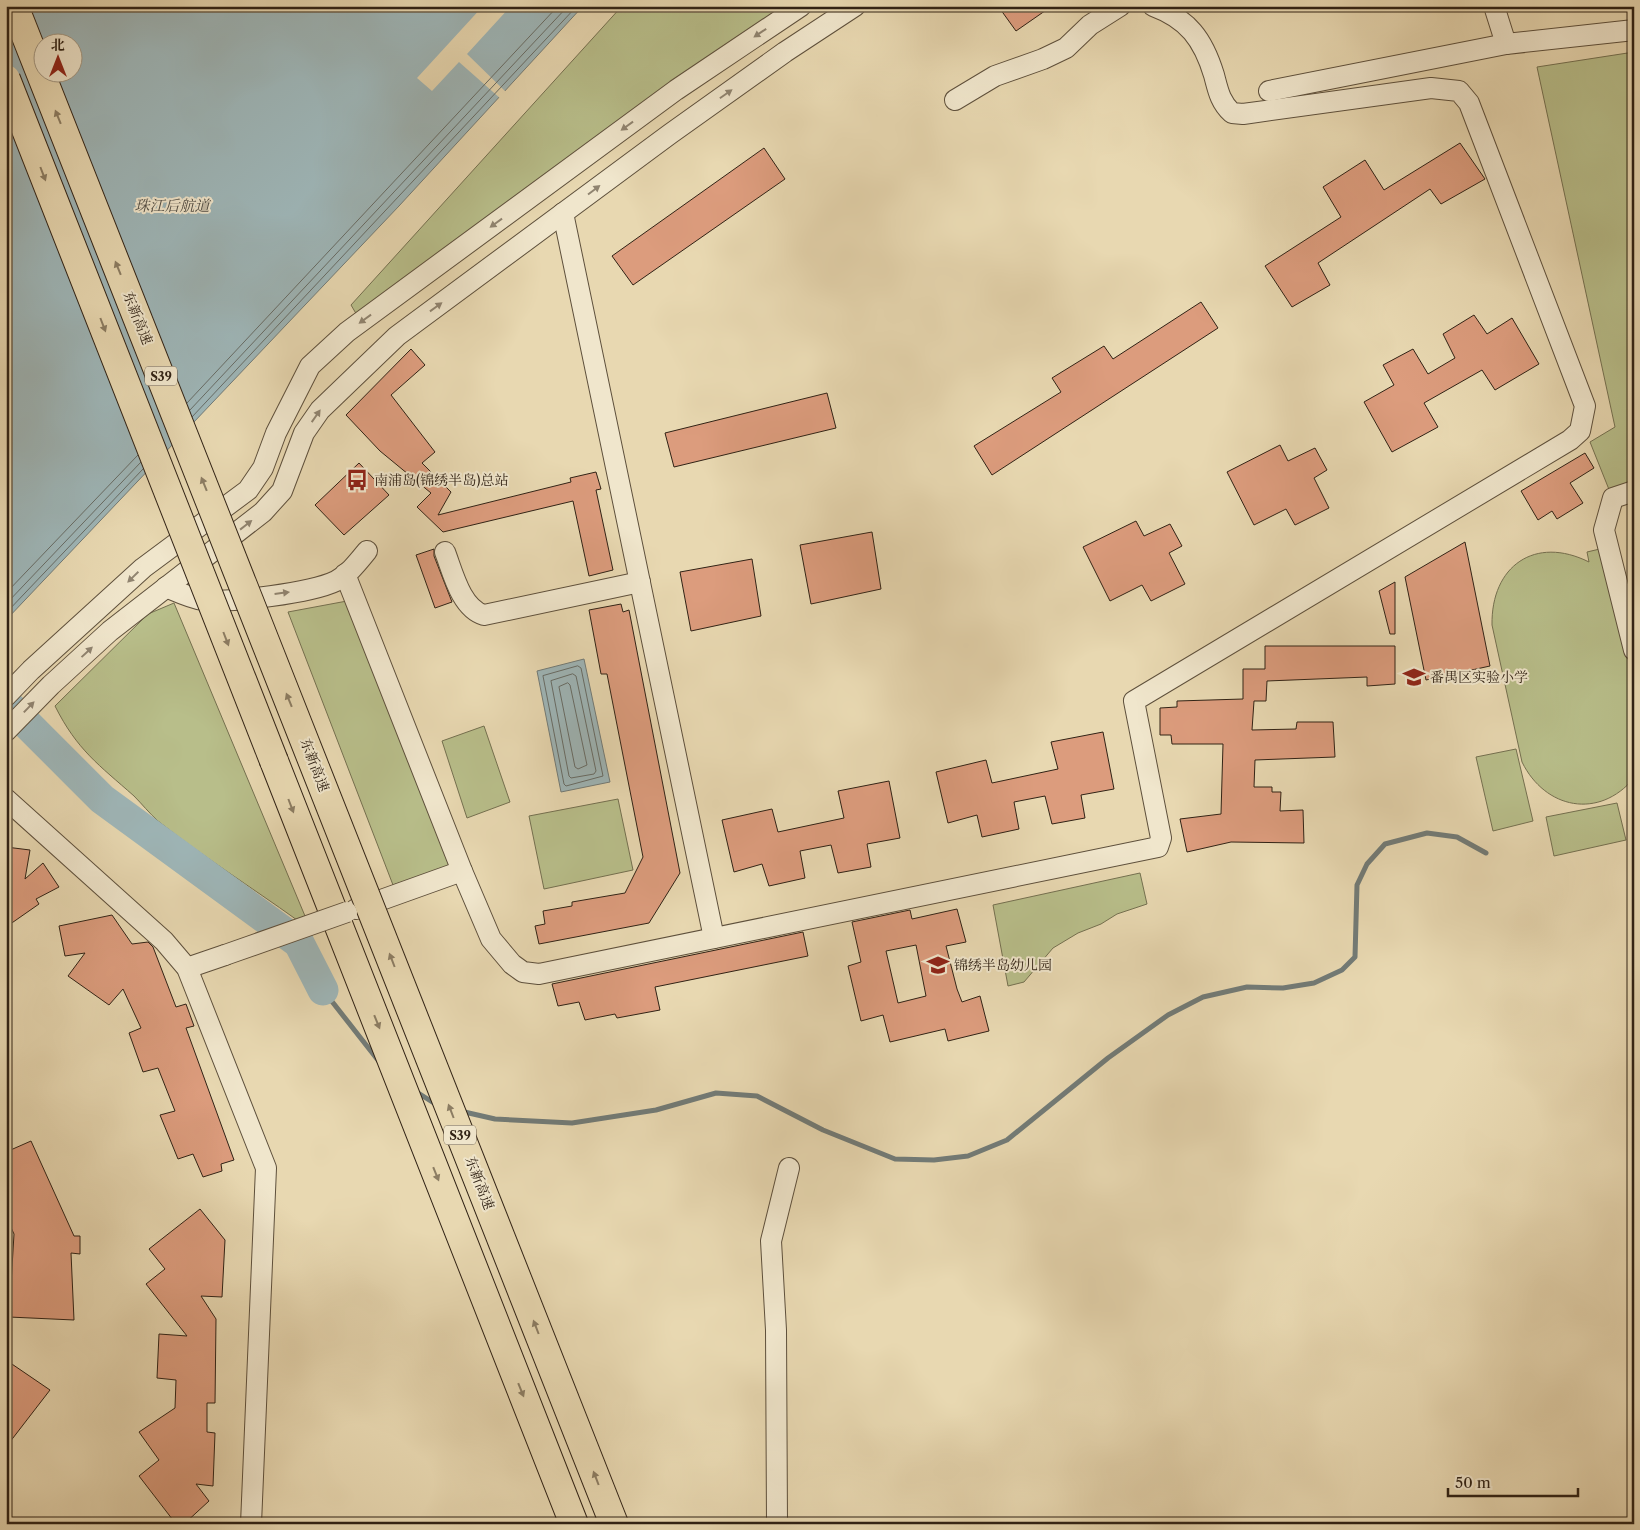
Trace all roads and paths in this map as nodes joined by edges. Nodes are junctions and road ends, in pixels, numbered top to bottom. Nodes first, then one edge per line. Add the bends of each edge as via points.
1 (14, 6) edge
2 (801, 6) edge
3 (855, 6) edge
4 (1120, 6) edge
5 (1153, 6) edge
6 (1494, 6) edge
7 (1634, 30) edge
8 (1506, 44) junction
9 (6, 80) edge
10 (1270, 91) dead end
11 (955, 100) dead end
12 (563, 213) junction
13 (1634, 491) edge
14 (367, 551) dead end
15 (444, 552) dead end
16 (346, 574) junction
17 (640, 582) junction
18 (166, 587) junction
19 (1634, 650) edge
20 (6, 696) edge
21 (7, 730) edge
22 (6, 799) edge
23 (462, 871) junction
24 (714, 938) junction
25 (187, 968) junction
26 (788, 1168) dead end
27 (251, 1524) edge
28 (574, 1524) edge
29 (614, 1524) edge
30 (777, 1524) edge

29 -> 1 highway, 东新高速 / S39, bridge
2 -> 20 street via 676,90 347,332 310,366 280,424 263,468 248,490 142,568
12 -> 3 street via 785,52
4 - 11 street via 1090,25 1066,48 995,76
5 - 24 street via 1172,13 1190,27 1210,64 1221,101 1232,113 1431,88 1459,91 1469,103 1580,389 1585,406 1580,432 1134,701 1161,838 1158,847
6 - 8 street
7 - 8 street
8 - 10 street
9 -> 28 highway, S39, bridge
12 - 17 street
18 -> 12 street via 282,491 304,433 320,410 397,336
13 - 19 street via 1613,498 1604,530
14 - 16 street
15 - 17 street via 460,591 477,613 484,615
18 -> 16 street via 203,600 227,600 306,591
16 - 23 street
17 - 24 street
21 -> 18 street via 110,631
22 - 25 street via 164,941
23 - 24 street via 491,939 502,954 523,972 539,974
23 - 25 street, bridge
25 - 27 street via 266,1168
26 - 30 street via 771,1241 776,1330

